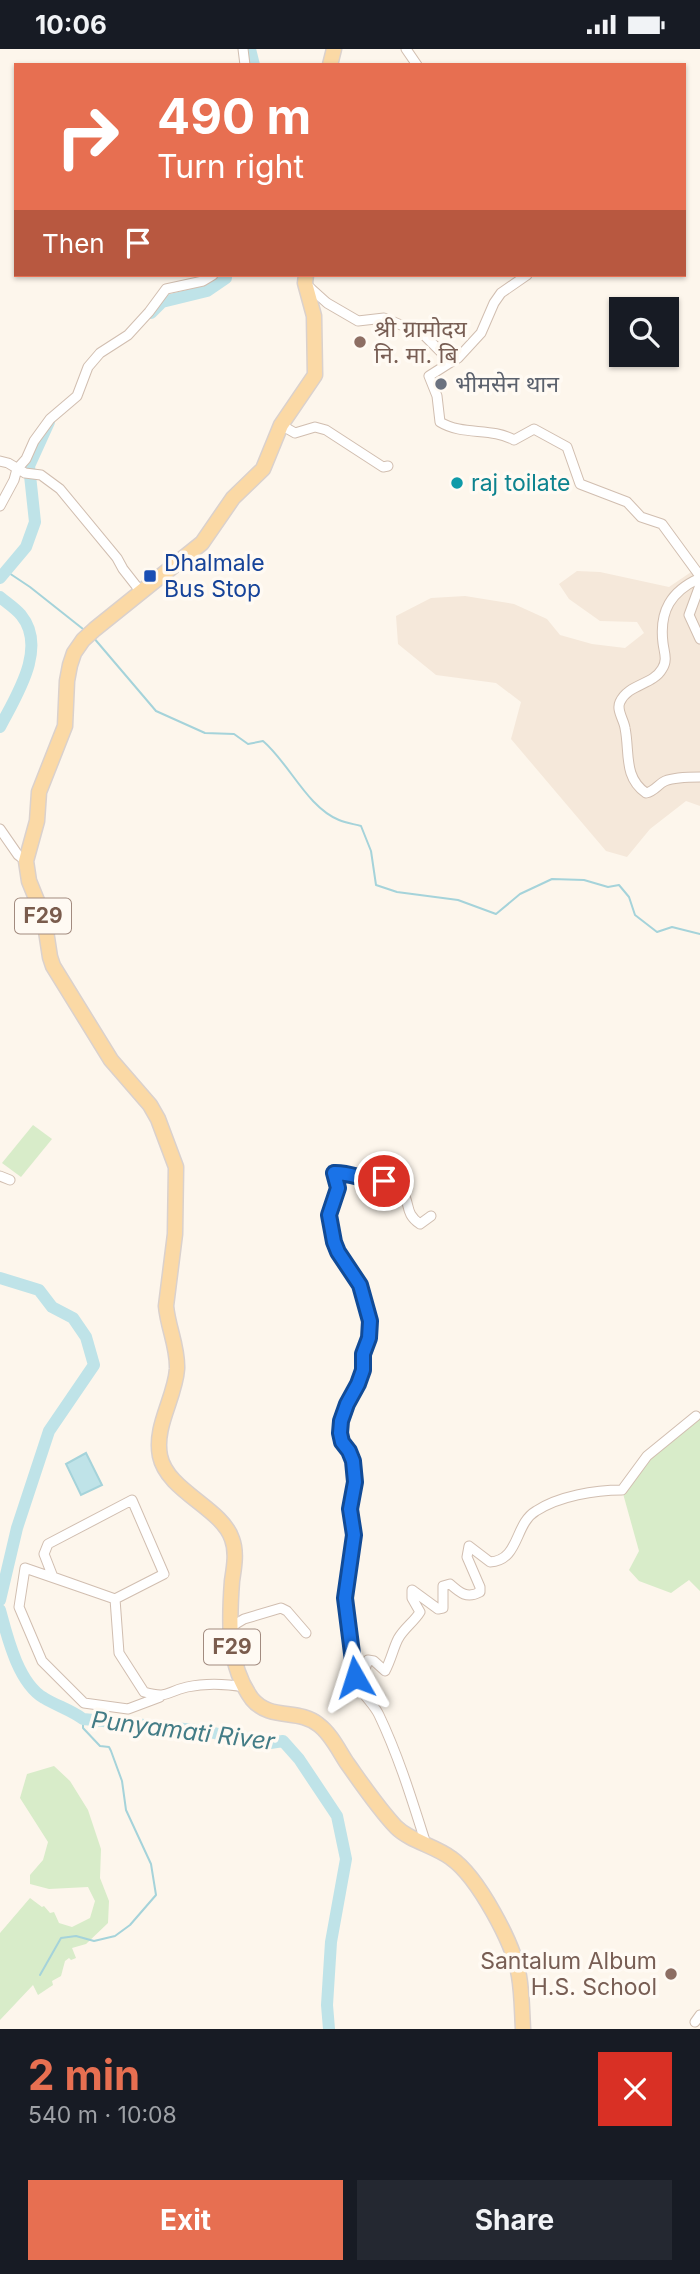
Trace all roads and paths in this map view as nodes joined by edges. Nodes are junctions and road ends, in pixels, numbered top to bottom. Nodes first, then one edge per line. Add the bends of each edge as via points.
1 (210, 277) edge
2 (524, 277) edge
3 (306, 279) edge
4 (451, 362) junction
5 (281, 425) junction
6 (0, 461) edge
7 (388, 466) dead end
8 (21, 471) junction
9 (0, 506) edge
10 (700, 577) edge
11 (700, 585) edge
12 (141, 593) junction
13 (700, 639) edge
14 (700, 777) edge
15 (0, 829) edge
16 (26, 861) junction
17 (431, 1216) dead end
18 (696, 1416) dead end
19 (115, 1599) junction
20 (229, 1628) junction
21 (306, 1633) dead end
22 (245, 1687) junction
23 (160, 1697) junction
24 (366, 1697) junction
25 (426, 1844) junction
26 (523, 2029) edge

1 - 8 street via 166,289 128,335 100,353 88,367 77,396 50,419 34,441
2 - 4 street via 501,293 481,333
3 - 4 street via 327,303 358,321 384,318 423,334
3 - 5 main road, F29 via 314,316 315,375
4 - 10 street via 429,376 440,422 452,429 502,433 514,440 534,429 567,447 580,484 627,502 641,517 662,524
5 - 7 street via 295,433 315,427 326,430
5 - 12 main road, F29 via 264,469 233,498 202,543
6 - 8 street
8 - 9 street
8 - 12 street via 41,475 60,489
10 - 14 street via 674,595 662,620 666,658 662,670 627,694 619,707 630,774 639,788 646,793 662,782
11 - 13 street via 688,615
12 - 16 main road, F29 via 95,629 74,653 67,681 65,726 39,792
15 - 16 street
16 - 20 main road, F29 via 54,966 111,1060 150,1105 176,1167 175,1234 166,1306 176,1381 159,1450 175,1482 232,1538
17 - 24 street via 420,1224 413,1219 394,1184 334,1173 338,1188 329,1215 334,1242 360,1285 370,1321 363,1370 340,1433 353,1461 355,1482 350,1509 354,1535 345,1598 355,1677
18 - 24 street via 647,1456 622,1490 566,1499 535,1511 506,1557 490,1562 469,1546 467,1557 480,1592 461,1594 446,1584 443,1608 438,1609 412,1590 420,1612 405,1627 385,1671 368,1660
19 - 19 street via 53,1577 44,1554 48,1544 132,1500 164,1574
19 - 23 street via 120,1653 144,1692
19 - 23 street via 25,1567 19,1607 42,1661 84,1703 128,1709
20 - 21 street via 281,1608
20 - 22 main road, F29
22 - 23 street via 188,1687
22 - 25 main road, F29 via 266,1711 319,1725 396,1826
24 - 25 street via 378,1712 403,1771
25 - 26 main road, F29 via 459,1865 495,1915 519,1974

